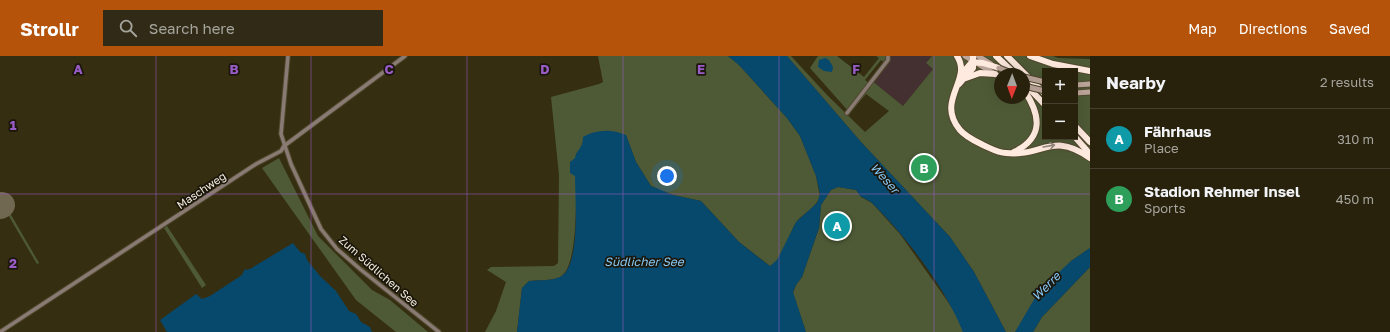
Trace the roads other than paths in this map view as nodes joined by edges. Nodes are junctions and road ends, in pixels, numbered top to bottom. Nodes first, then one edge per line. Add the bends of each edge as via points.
1 (288, 56) edge
2 (405, 56) edge
3 (888, 56) edge
4 (957, 56) edge
5 (966, 56) edge
6 (996, 56) edge
7 (1007, 56) edge
8 (1030, 56) edge
9 (975, 58) edge
10 (999, 68) edge
11 (1008, 68) edge
12 (1090, 71) edge
13 (994, 73) edge
14 (994, 75) edge
15 (963, 77) junction
16 (1030, 78) edge
17 (1042, 81) edge
18 (1090, 84) edge
19 (1078, 85) edge
20 (1030, 87) edge
21 (1042, 90) edge
22 (1030, 91) edge
23 (1042, 91) edge
24 (1090, 92) edge
25 (1078, 93) edge
26 (1030, 100) edge
27 (1044, 104) edge
28 (847, 113) dead end
29 (1078, 129) edge
30 (1087, 137) edge
31 (1078, 140) edge
32 (1090, 142) edge
33 (284, 146) junction
34 (1011, 153) junction
35 (1090, 154) edge
36 (1090, 158) edge
37 (0, 332) edge
38 (439, 332) edge

1 - 33 street, Zum Südlichen See via 281,134
2 - 33 street, Maschweg
3 - 28 street via 888,60
4 - 15 highway via 962,65
5 - 9 main road
6 - 11 highway
7 - 23 highway
8 - 12 highway via 1053,64
9 - 10 highway
9 - 13 main road
9 - 15 highway
14 - 15 highway via 980,73
15 - 34 highway via 952,94 951,112 955,123 961,132 976,142 1000,152
16 - 17 main road, bridge
18 - 19 main road
20 - 21 main road, bridge
22 - 27 highway
24 - 25 main road
26 - 34 highway via 1036,111 1037,127 1032,139
29 - 30 highway
30 - 32 highway
31 - 35 highway
33 - 37 street, Maschweg via 281,151 256,164
33 - 38 street, Zum Südlichen See via 321,229 337,249
34 -> 36 highway via 1056,145 1073,148

